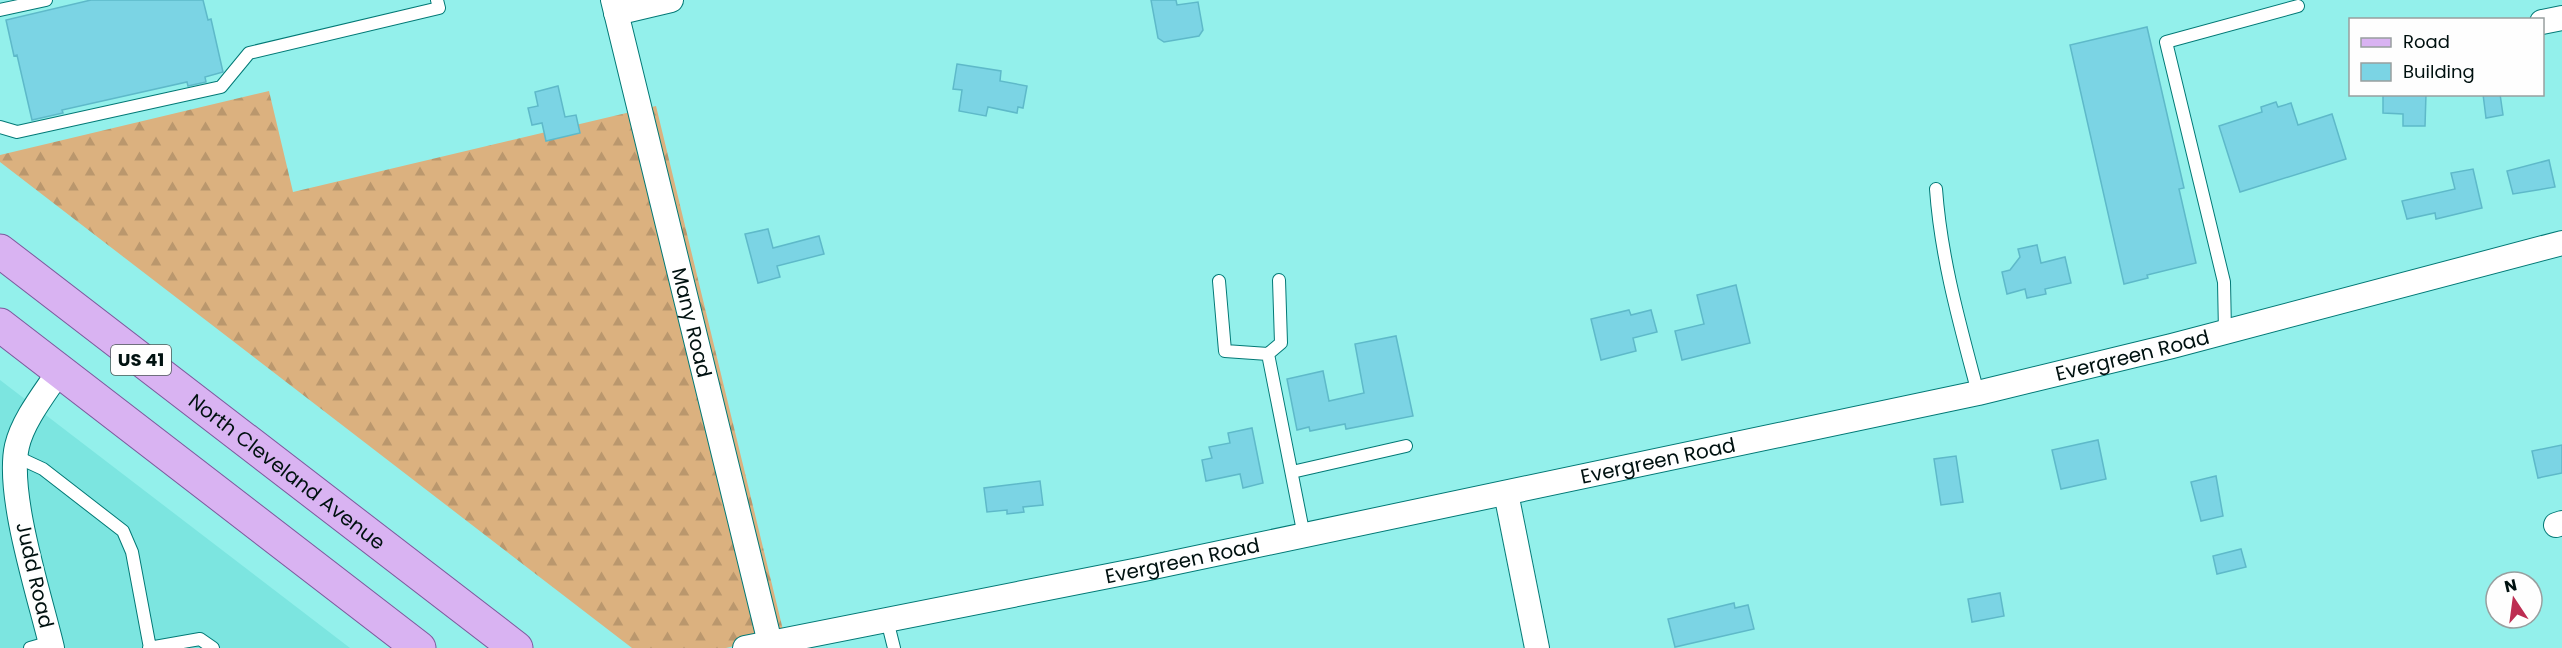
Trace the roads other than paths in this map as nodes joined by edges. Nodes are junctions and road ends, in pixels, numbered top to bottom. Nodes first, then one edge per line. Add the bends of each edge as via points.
1 (46, 0) edge
2 (437, 0) edge
3 (671, 0) edge
4 (615, 6) edge
5 (2298, 6) dead end
6 (0, 10) edge
7 (2562, 18) edge
8 (2544, 22) edge
9 (0, 127) edge
10 (1936, 189) dead end
11 (2562, 243) edge
12 (0, 251) edge
13 (1279, 280) dead end
14 (1219, 281) dead end
15 (0, 325) edge
16 (2225, 332) junction
17 (1268, 354) junction
18 (60, 370) junction
19 (1978, 393) junction
20 (1406, 446) dead end
21 (15, 456) junction
22 (1292, 472) junction
23 (1506, 493) junction
24 (1304, 536) junction
25 (887, 620) junction
26 (393, 636) edge
27 (770, 643) junction
28 (44, 646) edge
29 (150, 648) edge
30 (213, 648) edge
31 (419, 648) edge
32 (516, 648) edge
33 (745, 648) edge
34 (894, 648) edge
35 (1537, 648) edge

1 - 6 lane
2 - 9 lane via 439,8 249,53 221,87 17,132
3 - 4 street
4 - 27 street, Many Road
5 - 16 lane via 2166,42 2224,282
7 - 8 street
10 - 19 lane via 1939,235
11 - 16 street, Evergreen Road
12 - 32 main road, North Cleveland Avenue / US 41
13 - 17 lane via 1281,343
14 - 17 lane via 1225,351
15 - 18 main road, US 41
16 - 19 street, Evergreen Road
17 - 22 lane
18 - 21 street, Judd Road via 30,419
18 - 26 main road, US 41
19 - 23 street, Evergreen Road
20 - 22 lane
21 - 28 street, Judd Road via 17,500
21 - 29 lane via 43,469 123,531 132,552
22 - 24 lane
23 - 24 street, Evergreen Road
23 - 35 street
24 - 25 street, Evergreen Road
25 - 27 street, Evergreen Road
25 - 34 lane
26 - 31 main road, US 41
27 - 33 street, Evergreen Road
29 - 30 lane via 200,639

